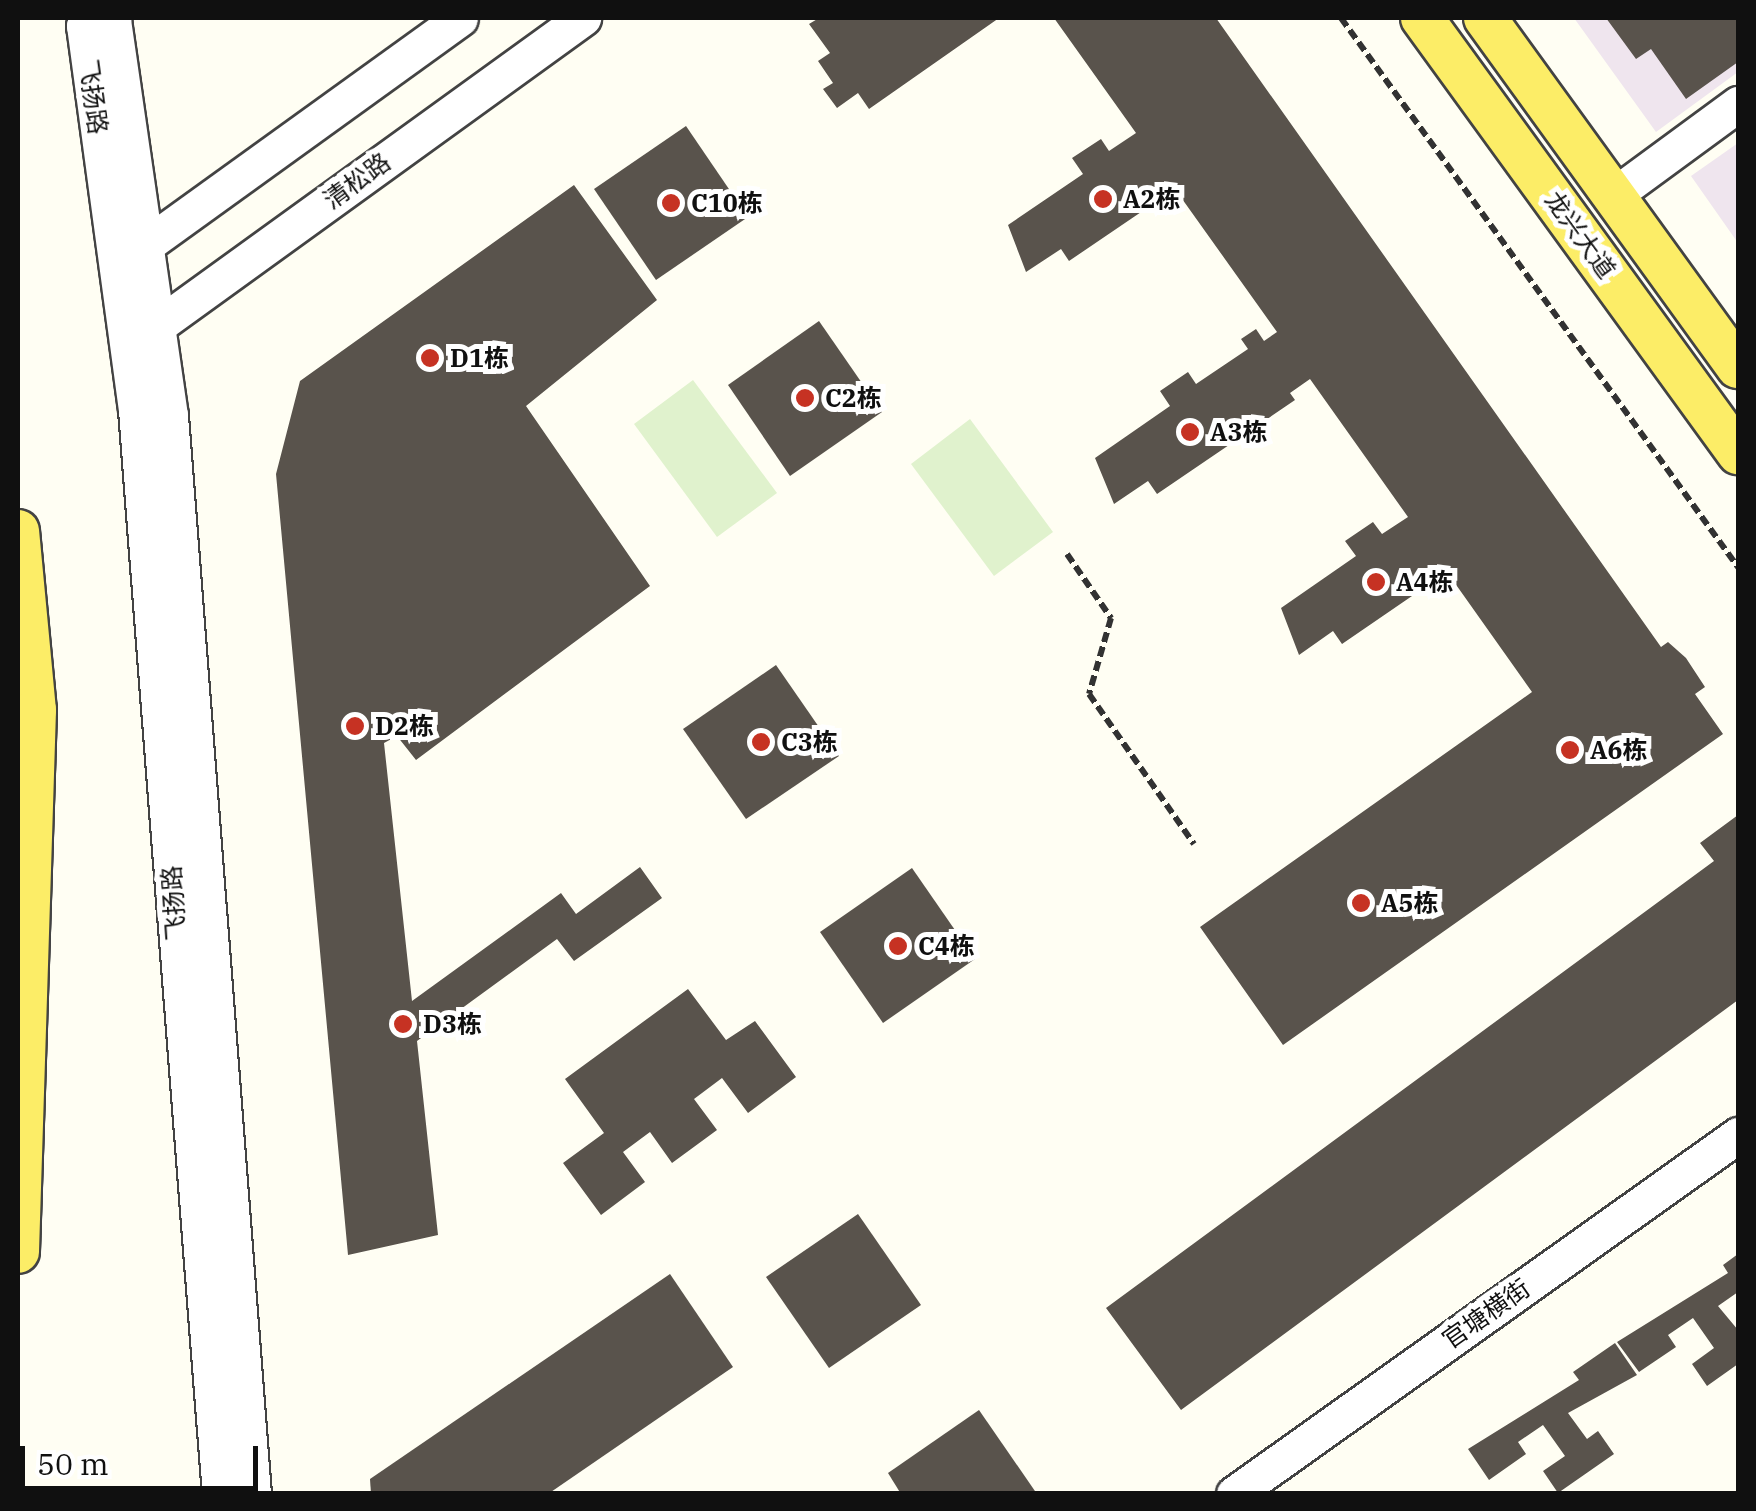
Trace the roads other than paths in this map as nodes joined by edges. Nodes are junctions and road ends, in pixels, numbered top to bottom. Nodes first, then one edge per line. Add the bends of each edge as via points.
1 (460, 18) edge
2 (584, 18) edge
3 (1422, 18) edge
4 (1485, 18) edge
5 (1738, 104) edge
6 (1614, 195) junction
7 (146, 246) junction
8 (116, 267) junction
9 (141, 328) junction
10 (1738, 367) edge
11 (1738, 453) edge
12 (18, 531) edge
13 (1738, 1136) edge
14 (18, 1252) edge
15 (220, 1494) edge
16 (253, 1494) edge
17 (1234, 1494) edge

1 - 7 street
2 - 9 street, 清松路
3 - 11 main road, 龙兴大道
4 - 6 main road, 龙兴大道
5 - 6 street
6 - 10 main road, 龙兴大道
7 - 8 street
7 - 8 street, 飞扬路 via 113,20 84,26
7 - 9 street, 飞扬路
8 - 9 street, 飞扬路
9 - 15 street, 飞扬路
9 - 16 street, 飞扬路
12 - 14 main road via 35,710
13 - 17 street, 官塘横街

